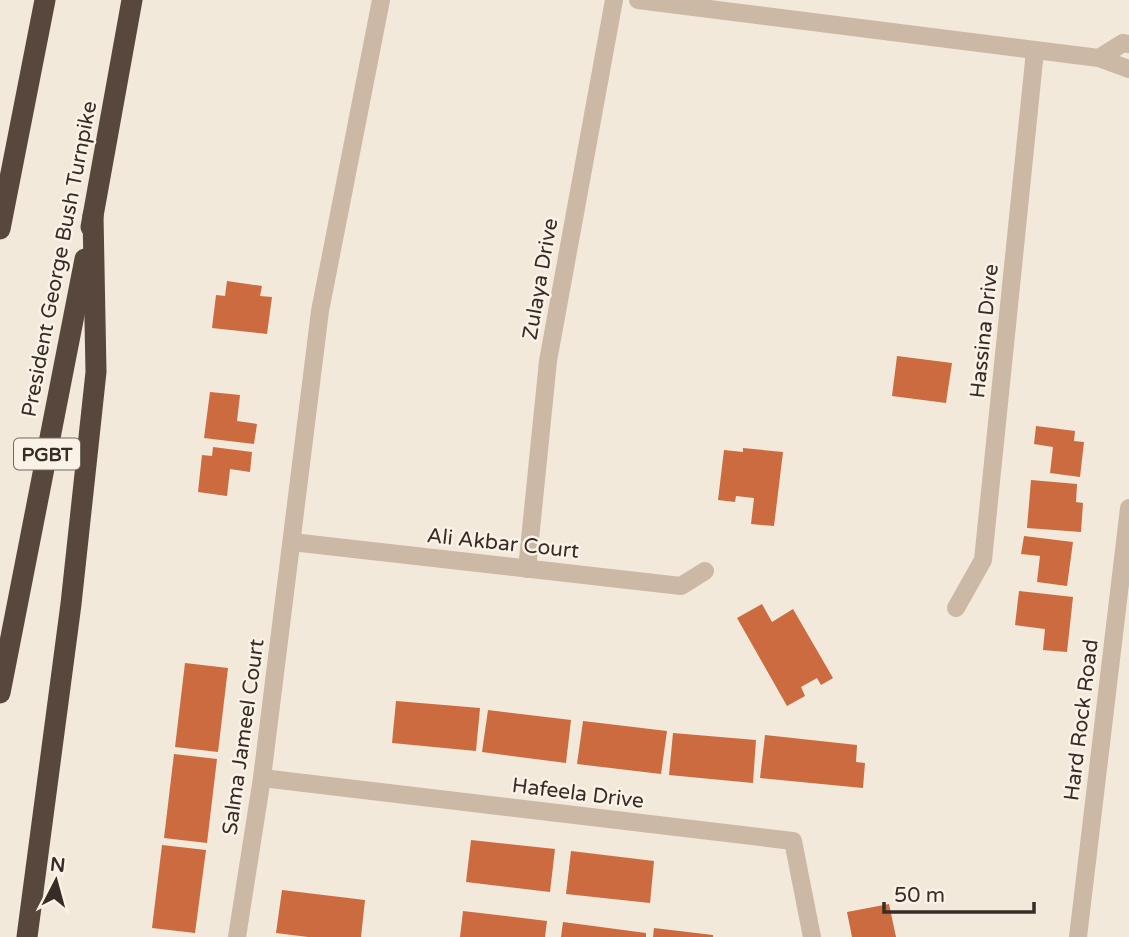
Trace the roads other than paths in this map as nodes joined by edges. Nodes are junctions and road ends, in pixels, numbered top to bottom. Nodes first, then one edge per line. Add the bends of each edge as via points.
1 (45, 0) edge
2 (132, 0) edge
3 (381, 0) edge
4 (614, 0) edge
5 (638, 0) edge
6 (1129, 44) edge
7 (1035, 51) junction
8 (1099, 58) junction
9 (1129, 69) edge
10 (2, 211) edge
11 (93, 215) junction
12 (0, 229) edge
13 (1129, 508) edge
14 (292, 542) junction
15 (527, 569) junction
16 (705, 571) dead end
17 (956, 608) dead end
18 (0, 693) edge
19 (262, 778) junction
20 (27, 937) edge
21 (237, 937) edge
22 (812, 937) edge
23 (1078, 937) edge

1 - 10 highway
2 - 11 highway, President George Bush Turnpike / PGBT
3 - 14 street, Salma Jameel Court via 320,311
4 - 15 street, Zulaya Drive via 548,361
5 - 7 street
6 - 8 street
7 - 8 street
7 - 17 street, Hassina Drive via 983,560
8 - 9 street
10 - 12 highway
11 - 18 highway, President George Bush Turnpike / PGBT
11 - 20 highway via 96,372
13 - 23 street, Hard Rock Road
14 - 15 street, Ali Akbar Court
14 - 19 street, Salma Jameel Court
15 - 16 street, Ali Akbar Court via 681,586
19 - 21 street, Salma Jameel Court
19 - 22 street, Hafeela Drive via 793,841

